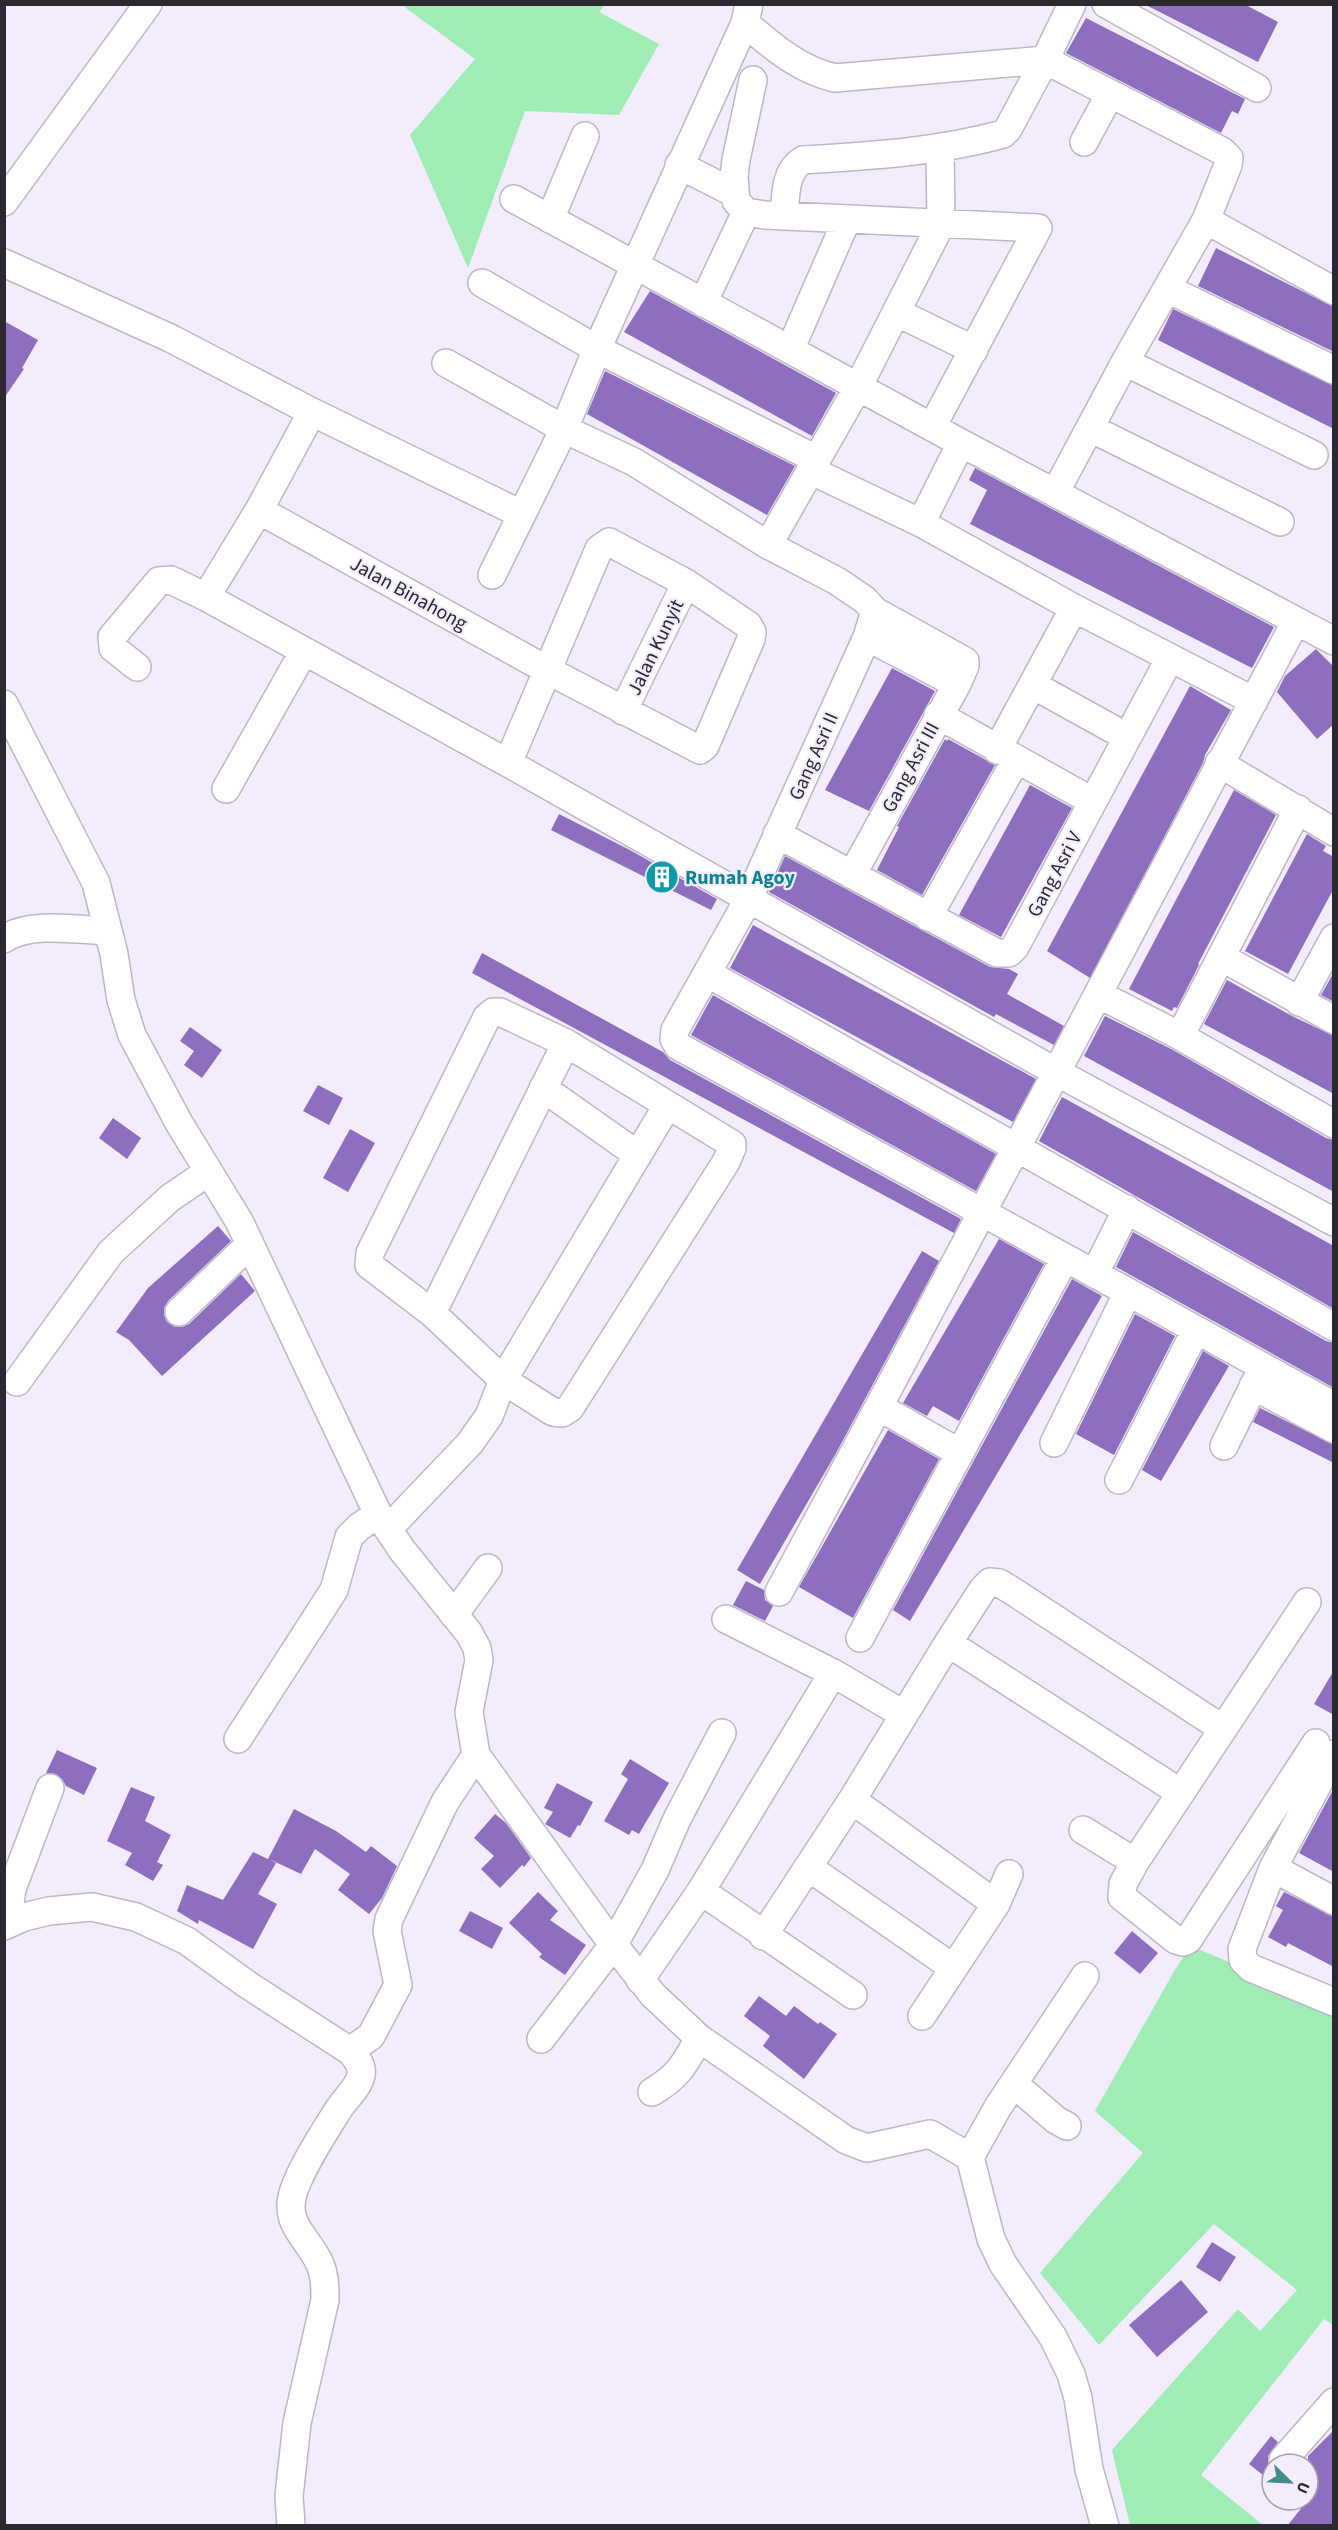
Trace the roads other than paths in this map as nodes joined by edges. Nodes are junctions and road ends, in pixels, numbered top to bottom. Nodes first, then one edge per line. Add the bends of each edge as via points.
1 (148, 4) edge
2 (1072, 4) edge
3 (1106, 4) edge
4 (747, 14) edge
5 (1045, 60) junction
6 (753, 80) dead end
7 (1257, 88) dead end
8 (1110, 94) junction
9 (585, 136) dead end
10 (1084, 142) dead end
11 (940, 147) junction
12 (679, 165) junction
13 (514, 199) dead end
14 (4, 202) edge
15 (740, 202) junction
16 (784, 216) junction
17 (550, 219) junction
18 (847, 219) junction
19 (1206, 220) junction
20 (940, 224) junction
21 (4, 263) edge
22 (635, 267) junction
23 (482, 283) dead end
24 (1168, 289) junction
25 (1334, 291) edge
26 (703, 303) junction
27 (896, 312) junction
28 (597, 349) junction
29 (790, 350) junction
30 (974, 350) junction
31 (1125, 362) junction
32 (446, 363) dead end
33 (1334, 370) edge
34 (858, 387) junction
35 (312, 412) junction
36 (932, 427) junction
37 (1089, 428) junction
38 (564, 429) junction
39 (961, 443) junction
40 (1314, 455) dead end
41 (813, 464) junction
42 (1055, 493) junction
43 (264, 512) junction
44 (521, 514) junction
45 (1280, 522) dead end
46 (921, 523) junction
47 (768, 545) junction
48 (492, 575) dead end
49 (686, 583) junction
50 (206, 597) junction
51 (1074, 608) junction
52 (876, 610) junction
53 (1296, 621) junction
54 (867, 637) junction
55 (1334, 641) edge
56 (304, 651) junction
57 (1170, 658) junction
58 (137, 667) dead end
59 (549, 671) junction
60 (960, 671) junction
61 (1032, 685) junction
62 (1254, 701) junction
63 (4, 704) edge
64 (623, 711) junction
65 (938, 715) junction
66 (1127, 737) junction
67 (1006, 755) junction
68 (508, 762) junction
69 (1219, 763) junction
70 (226, 789) dead end
71 (1092, 801) junction
72 (1298, 810) junction
73 (1334, 832) edge
74 (777, 834) junction
75 (852, 874) junction
76 (748, 900) junction
77 (928, 917) junction
78 (108, 931) junction
79 (1334, 938) edge
80 (4, 939) edge
81 (1223, 958) junction
82 (707, 973) junction
83 (1098, 994) junction
84 (1299, 1002) junction
85 (1334, 1020) edge
86 (1180, 1035) junction
87 (566, 1043) junction
88 (1058, 1072) junction
89 (543, 1088) junction
90 (667, 1106) junction
91 (1334, 1124) edge
92 (1016, 1147) junction
93 (638, 1155) junction
94 (208, 1172) junction
95 (1127, 1209) junction
96 (981, 1213) junction
97 (1334, 1222) edge
98 (250, 1244) junction
99 (1065, 1258) junction
100 (1095, 1273) junction
101 (1128, 1292) junction
102 (179, 1312) dead end
103 (432, 1313) junction
104 (1334, 1327) edge
105 (1196, 1330) junction
106 (1258, 1377) junction
107 (503, 1380) junction
108 (17, 1382) dead end
109 (1334, 1406) edge
110 (879, 1407) junction
111 (1334, 1430) edge
112 (1054, 1443) dead end
113 (1224, 1446) dead end
114 (960, 1454) junction
115 (1119, 1480) dead end
116 (383, 1522) junction
117 (488, 1568) dead end
118 (779, 1592) dead end
119 (1307, 1602) dead end
120 (454, 1615) junction
121 (726, 1619) dead end
122 (860, 1638) dead end
123 (948, 1643) junction
124 (833, 1673) junction
125 (903, 1714) junction
126 (1223, 1729) junction
127 (722, 1733) dead end
128 (238, 1739) dead end
129 (1325, 1749) edge
130 (476, 1755) junction
131 (50, 1788) dead end
132 (1180, 1793) junction
133 (852, 1800) junction
134 (1083, 1830) dead end
135 (1135, 1862) junction
136 (808, 1867) junction
137 (1273, 1868) junction
138 (1009, 1874) dead end
139 (701, 1891) junction
140 (1334, 1901) edge
141 (996, 1904) junction
142 (6, 1925) edge
143 (763, 1936) junction
144 (614, 1944) junction
145 (952, 1967) junction
146 (1085, 1976) dead end
147 (639, 1980) junction
148 (853, 1995) dead end
149 (1334, 2002) edge
150 (922, 2016) dead end
151 (699, 2038) junction
152 (541, 2039) dead end
153 (351, 2051) junction
154 (1014, 2084) junction
155 (652, 2092) dead end
156 (1067, 2126) dead end
157 (970, 2157) junction
158 (1334, 2402) edge
159 (1290, 2452) edge
160 (291, 2526) edge
161 (1105, 2526) edge

1 - 14 street
2 - 5 street
3 - 7 street
4 - 5 street via 782,54 821,75 835,78
4 - 12 street
5 - 8 street
5 - 11 street via 1003,134
6 - 15 street via 736,160
8 - 10 street
8 - 19 street via 1229,158
9 - 17 street
11 - 16 street via 803,160 790,174
11 - 20 street
12 - 15 street
12 - 22 street
13 - 17 street
15 - 16 street
15 - 26 street
16 - 18 street
17 - 22 street
18 - 20 street
18 - 29 street
19 - 24 street
19 - 25 street
20 - 27 street
20 - 30 street via 1038,228
21 - 35 street via 170,338
22 - 26 street
22 - 28 street
23 - 28 street
24 - 31 street
24 - 33 street
26 - 29 street
27 - 30 street
27 - 34 street
28 - 38 street
28 - 41 street
29 - 34 street
30 - 36 street
31 - 37 street
31 - 40 street
32 - 38 street
34 - 36 street
34 - 41 street
35 - 43 street
35 - 44 street
36 - 39 street
37 - 42 street
37 - 45 street
38 - 44 street
38 - 47 street via 634,462
39 - 42 street
39 - 46 street
41 - 46 street
41 - 47 street
42 - 53 street
43 - 50 street
43 - 59 street, Jalan Binahong
44 - 48 street
46 - 51 street
47 - 52 street via 854,592
49 - 59 street via 609,542 599,549
49 - 64 street, Jalan Kunyit
49 - 64 street, Jalan Binahong via 748,625 752,632 705,746 700,750 693,748
50 - 56 street
50 - 58 street via 171,580 159,581 112,637 113,648
51 - 57 street
51 - 61 street
52 - 54 street, Gang Asri II
52 - 60 street
53 - 55 street
53 - 62 street
54 - 60 street
54 - 74 street, Gang Asri II
56 - 68 street
56 - 70 street
57 - 62 street
57 - 66 street, Gang Asri V
59 - 64 street, Jalan Binahong
59 - 68 street
60 - 65 street, Gang Asri III
61 - 66 street
61 - 67 street
62 - 69 street
63 - 78 street via 96,883
65 - 67 street
65 - 75 street, Gang Asri III
66 - 71 street, Gang Asri V
67 - 71 street
67 - 77 street
68 - 76 street
69 - 72 street
69 - 83 street
71 - 77 street, Gang Asri V via 1009,953 997,952
72 - 73 street
72 - 81 street
74 - 75 street
74 - 76 street, Gang Asri II
75 - 77 street
76 - 82 street, Gang Asri II
76 - 88 street
78 - 80 street via 30,928
78 - 94 street via 132,1035
79 - 84 street
81 - 84 street
81 - 86 street
82 - 92 street
82 - 96 street, Gang Asri II via 675,1030 678,1046
83 - 86 street
83 - 88 street
84 - 85 street
86 - 91 street
87 - 89 street
87 - 90 street
87 - 103 street via 500,1012 489,1014 370,1253 372,1268
88 - 92 street
88 - 97 street
89 - 93 street
89 - 103 street
90 - 93 street
90 - 107 street via 730,1141 732,1148 726,1162 567,1411 553,1412
92 - 95 street
92 - 96 street
93 - 107 street
94 - 98 street
94 - 108 street via 170,1198 111,1252
95 - 100 street
95 - 104 street
96 - 99 street
96 - 110 street
98 - 102 street
98 - 116 street
99 - 100 street
99 - 114 street
100 - 101 street
101 - 105 street
101 - 112 street
103 - 107 street
105 - 106 street
105 - 115 street
106 - 109 street
106 - 111 street
106 - 113 street
107 - 116 street via 489,1416 470,1443
110 - 114 street
110 - 118 street
114 - 122 street
116 - 120 street
116 - 128 street via 359,1527 349,1538 334,1590
117 - 120 street
119 - 126 street
120 - 130 street via 479,1654 469,1704
121 - 124 street
123 - 125 street
123 - 126 street via 983,1589 990,1582 999,1583
123 - 132 street
124 - 125 street
124 - 139 street
125 - 133 street
126 - 132 street
127 - 144 street
129 - 135 street via 1188,1940 1176,1940 1122,1897 1123,1884
129 - 137 street
130 - 144 street
130 - 153 street via 445,1802 389,1918 387,1931 397,1990 371,2036
131 - 142 street via 12,1889
132 - 135 street
133 - 136 street
133 - 141 street
134 - 135 street
136 - 143 street
136 - 145 street
137 - 140 street
137 - 149 street via 1242,1949 1243,1960 1251,1968
138 - 141 street
139 - 143 street
139 - 147 street
141 - 145 street
142 - 153 street via 49,1911 92,1907 136,1917 187,1941
143 - 148 street
144 - 147 street
144 - 152 street
145 - 150 street
146 - 154 street
147 - 151 street
151 - 155 street via 680,2071
151 - 157 street via 846,2140 867,2148 930,2134
153 - 160 street via 360,2064 361,2076 305,2167 291,2208 298,2233 320,2264 325,2280 325,2300 297,2423 289,2496
154 - 156 street
154 - 157 street
157 - 161 street via 991,2239 1071,2373 1089,2469
158 - 159 street

